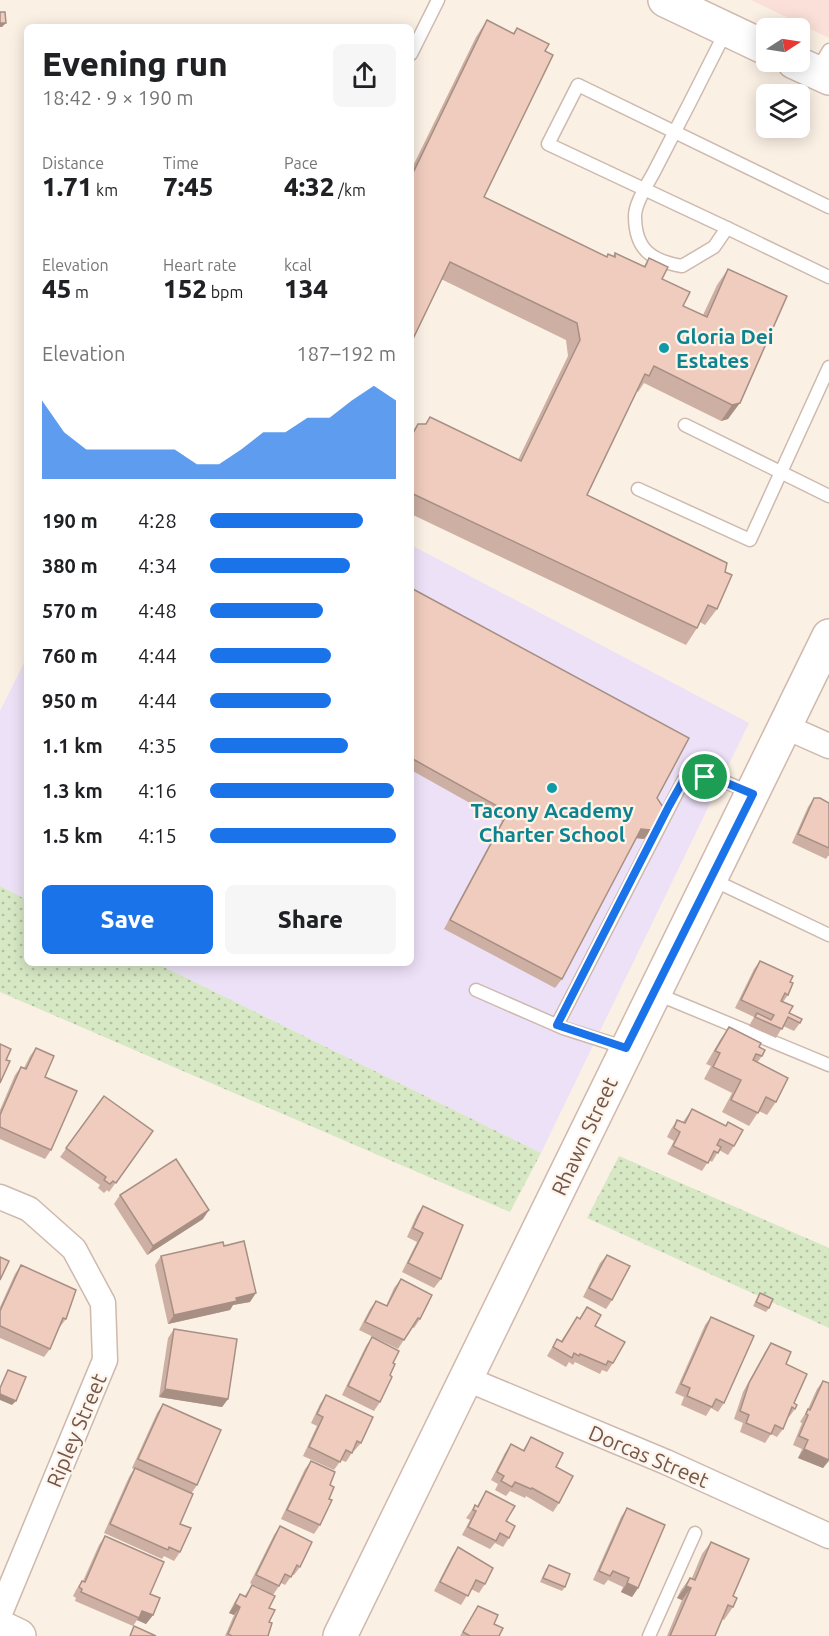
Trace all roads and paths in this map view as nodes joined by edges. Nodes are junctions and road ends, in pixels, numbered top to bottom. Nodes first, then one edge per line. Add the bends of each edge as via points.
1 (438, 0) edge
2 (665, 0) edge
3 (727, 30) junction
4 (756, 43) edge
5 (414, 48) edge
6 (675, 131) junction
7 (646, 189) junction
8 (829, 207) edge
9 (727, 228) junction
10 (829, 277) edge
11 (829, 367) edge
12 (685, 425) dead end
13 (782, 473) junction
14 (638, 489) dead end
15 (829, 496) edge
16 (829, 636) edge
17 (786, 727) junction
18 (829, 746) edge
19 (753, 794) junction
20 (710, 878) junction
21 (829, 934) edge
22 (476, 990) dead end
23 (653, 992) junction
24 (557, 1025) junction
25 (626, 1048) junction
26 (829, 1065) edge
27 (0, 1197) edge
28 (467, 1379) junction
29 (695, 1533) dead end
30 (829, 1536) edge
31 (0, 1613) edge
32 (0, 1627) edge
33 (20, 1636) edge
34 (340, 1636) edge
35 (649, 1636) edge

1 - 5 lane
2 - 3 main road
3 - 4 main road
3 - 6 lane
6 - 7 lane
6 - 7 lane via 578,85 548,144
6 - 8 lane
7 - 9 lane
7 - 9 lane via 634,214 640,244 659,262 682,266 714,247
9 - 10 lane
11 - 13 lane
12 - 13 lane
13 - 14 lane via 750,540
13 - 15 lane
16 - 17 main road, Rhawn Street
17 - 18 street
17 - 19 main road, Rhawn Street
19 - 20 main road, Rhawn Street
19 - 24 lane via 717,779 692,777 683,781
20 - 21 lane
20 - 23 main road, Rhawn Street
22 - 24 lane
23 - 25 main road, Rhawn Street
23 - 26 lane
24 - 25 lane
25 - 28 main road, Rhawn Street
27 - 31 street, Ripley Street via 29,1209 70,1246 103,1303 105,1360
28 - 30 street, Dorcas Street via 666,1461
28 - 34 main road, Rhawn Street
29 - 35 lane
32 - 33 main road

